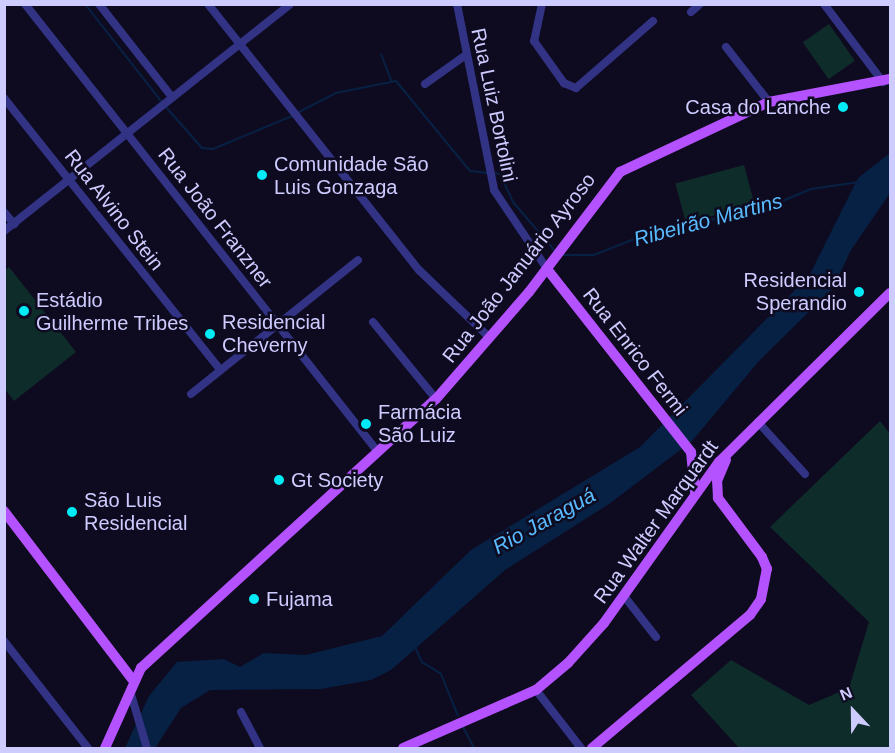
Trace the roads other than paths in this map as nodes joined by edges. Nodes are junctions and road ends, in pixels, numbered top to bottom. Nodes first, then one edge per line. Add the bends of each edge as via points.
1 (25, 4) edge
2 (99, 4) edge
3 (208, 4) edge
4 (290, 4) edge
5 (457, 4) edge
6 (542, 4) edge
7 (700, 4) edge
8 (824, 4) edge
9 (691, 12) dead end
10 (653, 21) dead end
11 (240, 44) junction
12 (726, 47) dead end
13 (466, 55) junction
14 (887, 81) edge
15 (425, 84) dead end
16 (4, 98) edge
17 (167, 101) junction
18 (769, 102) junction
19 (127, 133) junction
20 (68, 180) junction
21 (4, 212) edge
22 (14, 224) junction
23 (4, 231) edge
24 (358, 260) dead end
25 (547, 269) junction
26 (891, 293) edge
27 (373, 322) dead end
28 (277, 324) junction
29 (490, 338) junction
30 (220, 370) junction
31 (191, 394) dead end
32 (436, 399) junction
33 (758, 422) junction
34 (732, 449) junction
35 (378, 452) junction
36 (806, 474) dead end
37 (695, 495) junction
38 (718, 498) junction
39 (4, 511) edge
40 (624, 596) junction
41 (656, 637) dead end
42 (4, 641) edge
43 (131, 683) junction
44 (536, 690) junction
45 (241, 712) dead end
46 (88, 748) edge
47 (105, 748) edge
48 (147, 748) edge
49 (260, 748) edge
50 (403, 748) edge
51 (581, 748) edge
52 (592, 748) edge

1 - 19 street, Rua João Franzner
2 - 17 street
3 - 11 street
4 - 11 street
5 - 13 street, Rua Luiz Bortolini
6 - 10 street via 536,46 564,83 576,88
7 - 9 street
8 - 14 street
11 - 17 street
11 - 29 street via 419,270
12 - 18 street
13 - 15 street
13 - 25 street, Rua Luiz Bortolini via 490,177 502,204
14 - 18 main road, Rua João Januário Ayroso
16 - 20 street, Rua Alvino Stein
17 - 19 street
18 - 25 main road, Rua João Januário Ayroso via 620,172
19 - 20 street
19 - 28 street, Rua João Franzner
20 - 22 street
20 - 30 street, Rua Alvino Stein
21 - 22 street
22 - 23 street
24 - 28 street
25 - 29 main road, Rua João Januário Ayroso
25 - 37 main road, Rua Enrico Fermi via 690,451
26 - 33 main road, Rua Walter Marquardt
27 - 32 street
28 - 30 street
28 - 35 street, Rua João Franzner
29 - 32 main road, Rua João Januário Ayroso
30 - 31 street
32 - 35 main road, Rua João Januário Ayroso
33 - 34 main road, Rua Walter Marquardt
33 - 36 street
34 - 37 main road, Rua Walter Marquardt
34 - 38 main road via 718,476
35 - 43 main road, Rua João Januário Ayroso
37 - 38 main road
37 - 40 main road, Rua Walter Marquardt
38 - 52 main road via 762,557 767,569 761,599 750,615
39 - 43 main road
40 - 41 street
40 - 44 main road, Rua Walter Marquardt via 585,646
42 - 46 street
43 - 47 main road, Rua João Januário Ayroso
43 - 48 street
44 - 50 main road, Rua Walter Marquardt
44 - 51 street
45 - 49 street

